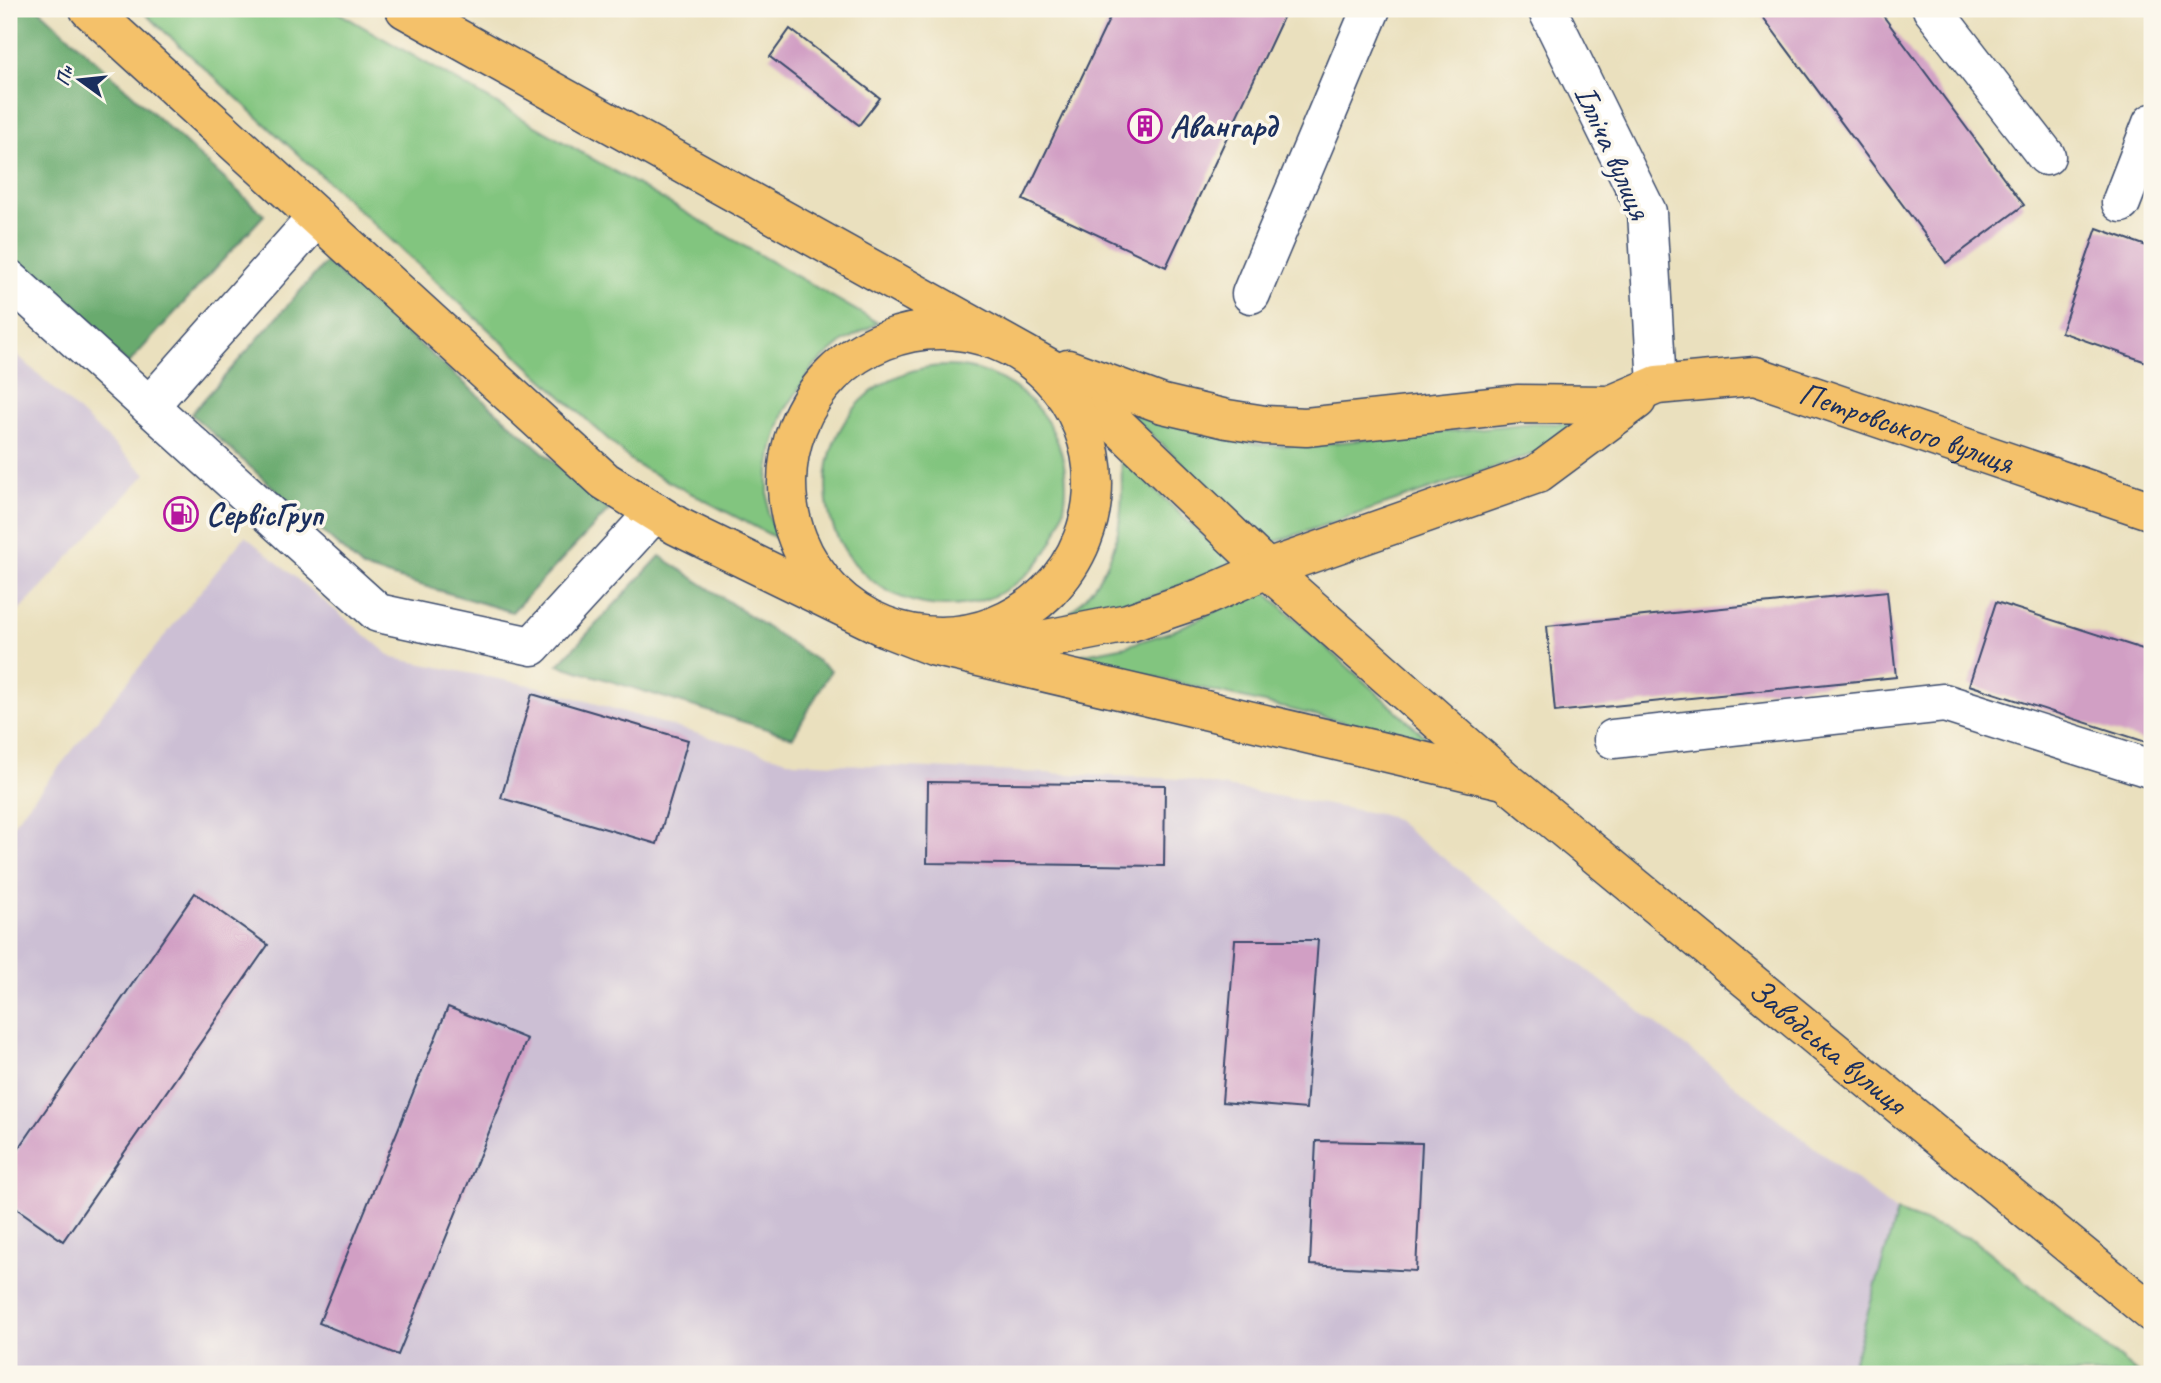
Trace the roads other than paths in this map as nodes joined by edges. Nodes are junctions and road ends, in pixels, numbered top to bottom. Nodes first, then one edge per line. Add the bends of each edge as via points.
1 (89, 9) edge
2 (405, 9) edge
3 (1371, 9) edge
4 (1547, 9) edge
5 (1932, 9) edge
6 (2152, 123) edge
7 (2046, 156) dead end
8 (2121, 203) dead end
9 (317, 217) junction
10 (9, 279) edge
11 (1251, 294) dead end
12 (1023, 352) junction
13 (1657, 385) junction
14 (149, 406) junction
15 (2152, 511) edge
16 (655, 512) junction
17 (1267, 569) junction
18 (886, 628) junction
19 (1613, 739) dead end
20 (2152, 769) edge
21 (1504, 780) junction
22 (2152, 1313) edge

1 - 9 main road
2 - 12 main road
3 - 11 street
4 - 13 street, Ілліча вулиця via 1647,212
5 - 7 street
6 - 8 street
9 - 14 street
9 - 16 main road via 606,481
10 - 14 street
12 - 13 main road via 1163,404 1265,425 1306,427 1519,404 1610,405
12 - 17 main road, Заводська вулиця via 1069,379
12 - 18 main road via 1062,388 1086,433 1094,482 1087,531 1064,574 1030,609 986,631 936,637
12 - 18 main road via 986,335 944,328 902,333 861,350 827,377 802,414 788,457 787,500 798,542 819,579 849,608
13 - 15 main road, Петровського вулиця via 1755,376
13 - 17 main road via 1538,474
14 - 16 street via 378,612 532,646
16 - 18 main road
17 - 18 main road via 1128,623 1026,643 973,646 934,642
17 - 21 main road, Заводська вулиця
18 - 21 main road via 932,646
19 - 20 street via 1944,703
21 - 22 main road, Заводська вулиця

